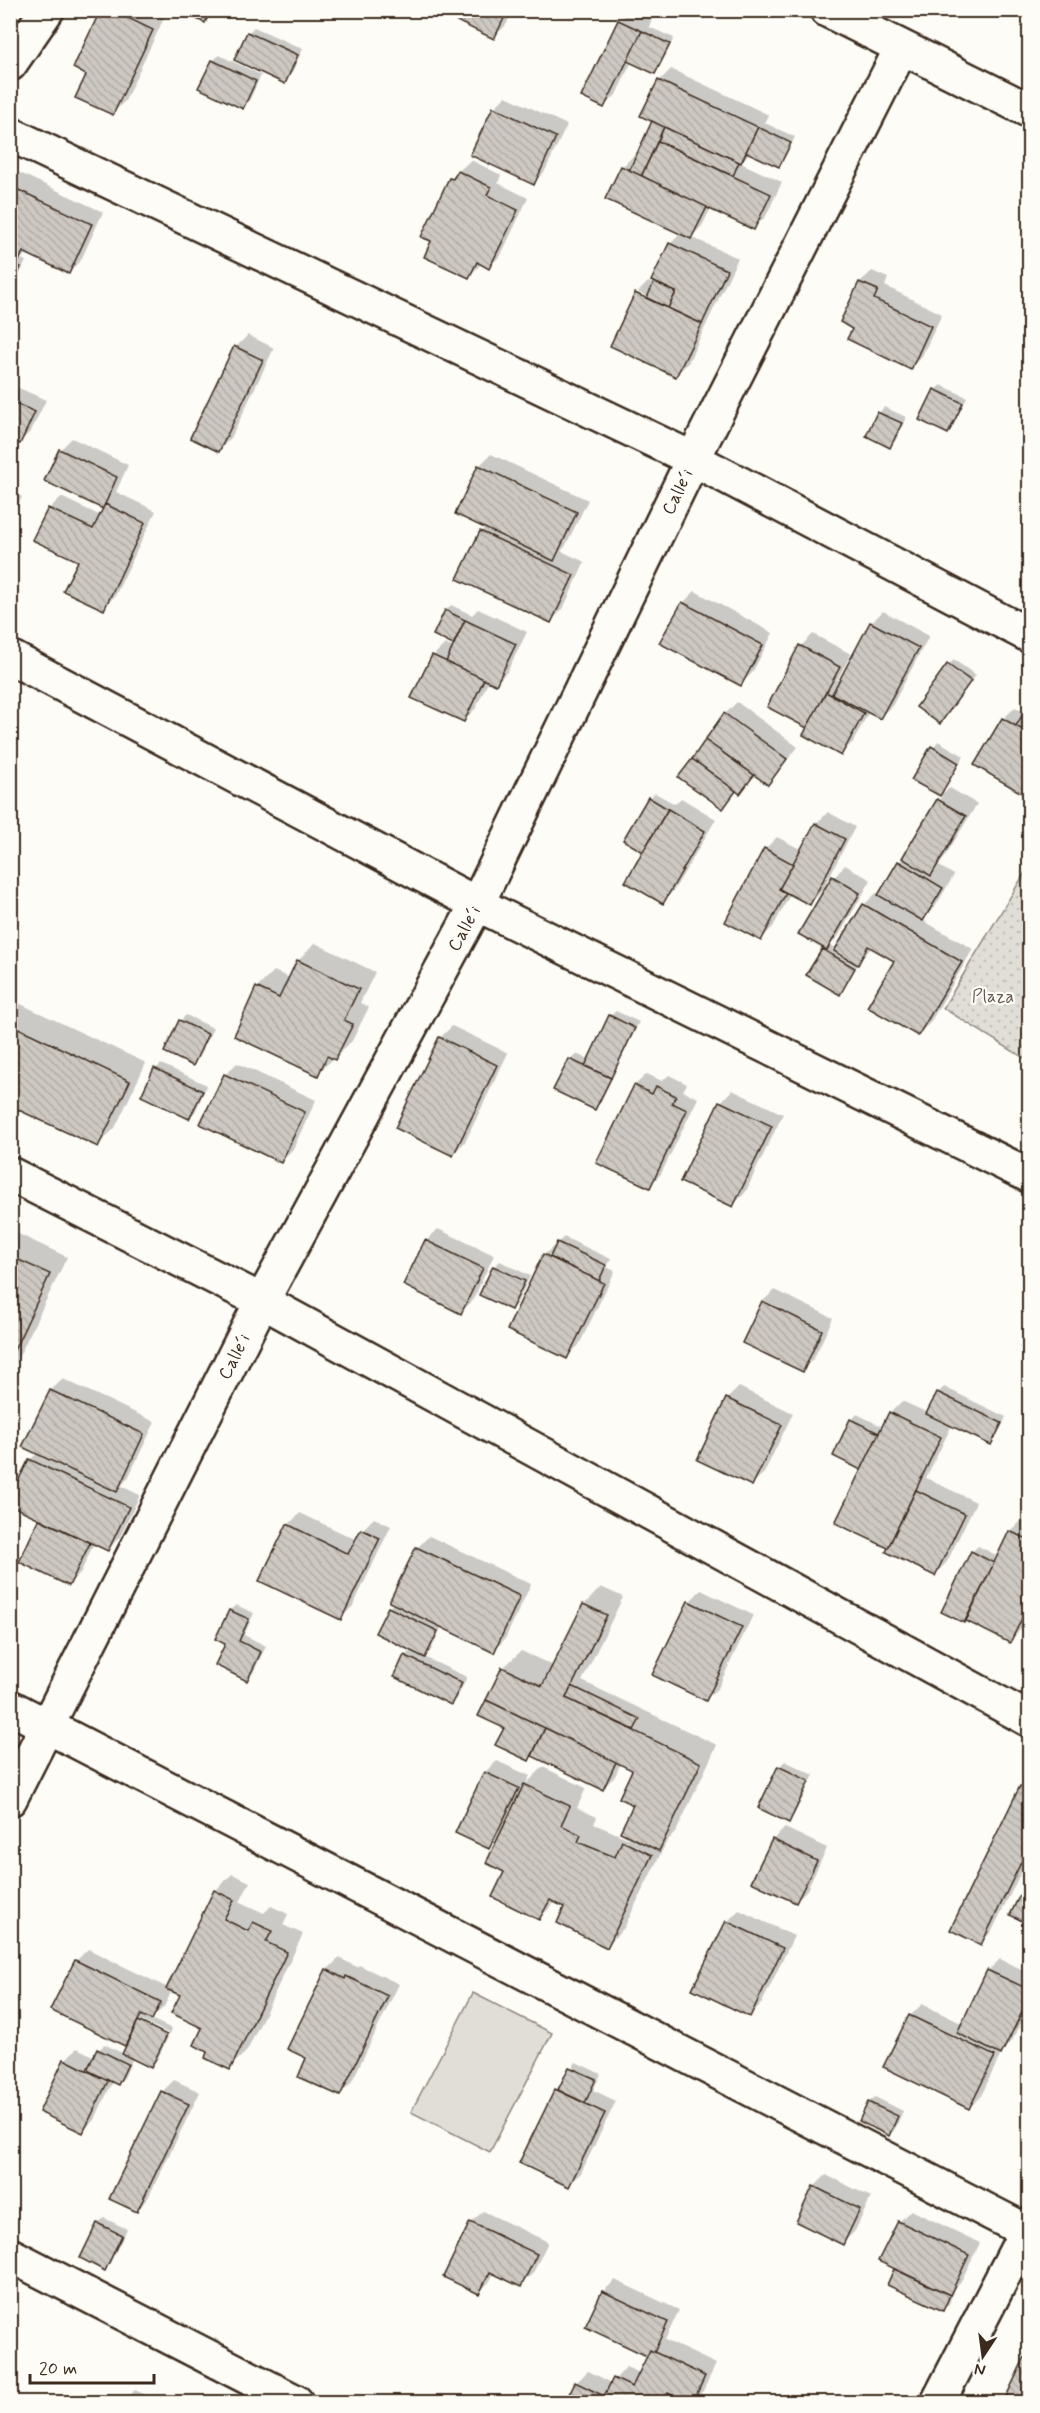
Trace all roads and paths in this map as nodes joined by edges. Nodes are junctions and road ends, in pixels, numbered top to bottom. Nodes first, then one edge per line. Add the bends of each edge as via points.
1 (47, 10) edge
2 (827, 10) edge
3 (901, 49) junction
4 (10, 64) edge
5 (1029, 111) edge
6 (10, 134) edge
7 (693, 459) junction
8 (1029, 636) edge
9 (10, 657) edge
10 (477, 904) junction
11 (10, 1174) edge
12 (1029, 1176) edge
13 (262, 1301) junction
14 (10, 1707) edge
15 (1029, 1720) edge
16 (46, 1725) junction
17 (10, 1799) edge
18 (1028, 2230) edge
19 (10, 2255) edge
20 (296, 2403) edge
21 (938, 2403) edge

1 - 4 street
2 - 3 street
3 - 5 street
3 - 7 street, Calle´i
6 - 7 street
7 - 8 street
7 - 10 street, Calle´i
9 - 10 street
10 - 12 street
10 - 13 street, Calle´i
11 - 13 street
13 - 15 street
13 - 16 street, Calle´i
14 - 16 street
16 - 17 street, Calle´i
16 - 18 street
18 - 21 street
19 - 20 street

